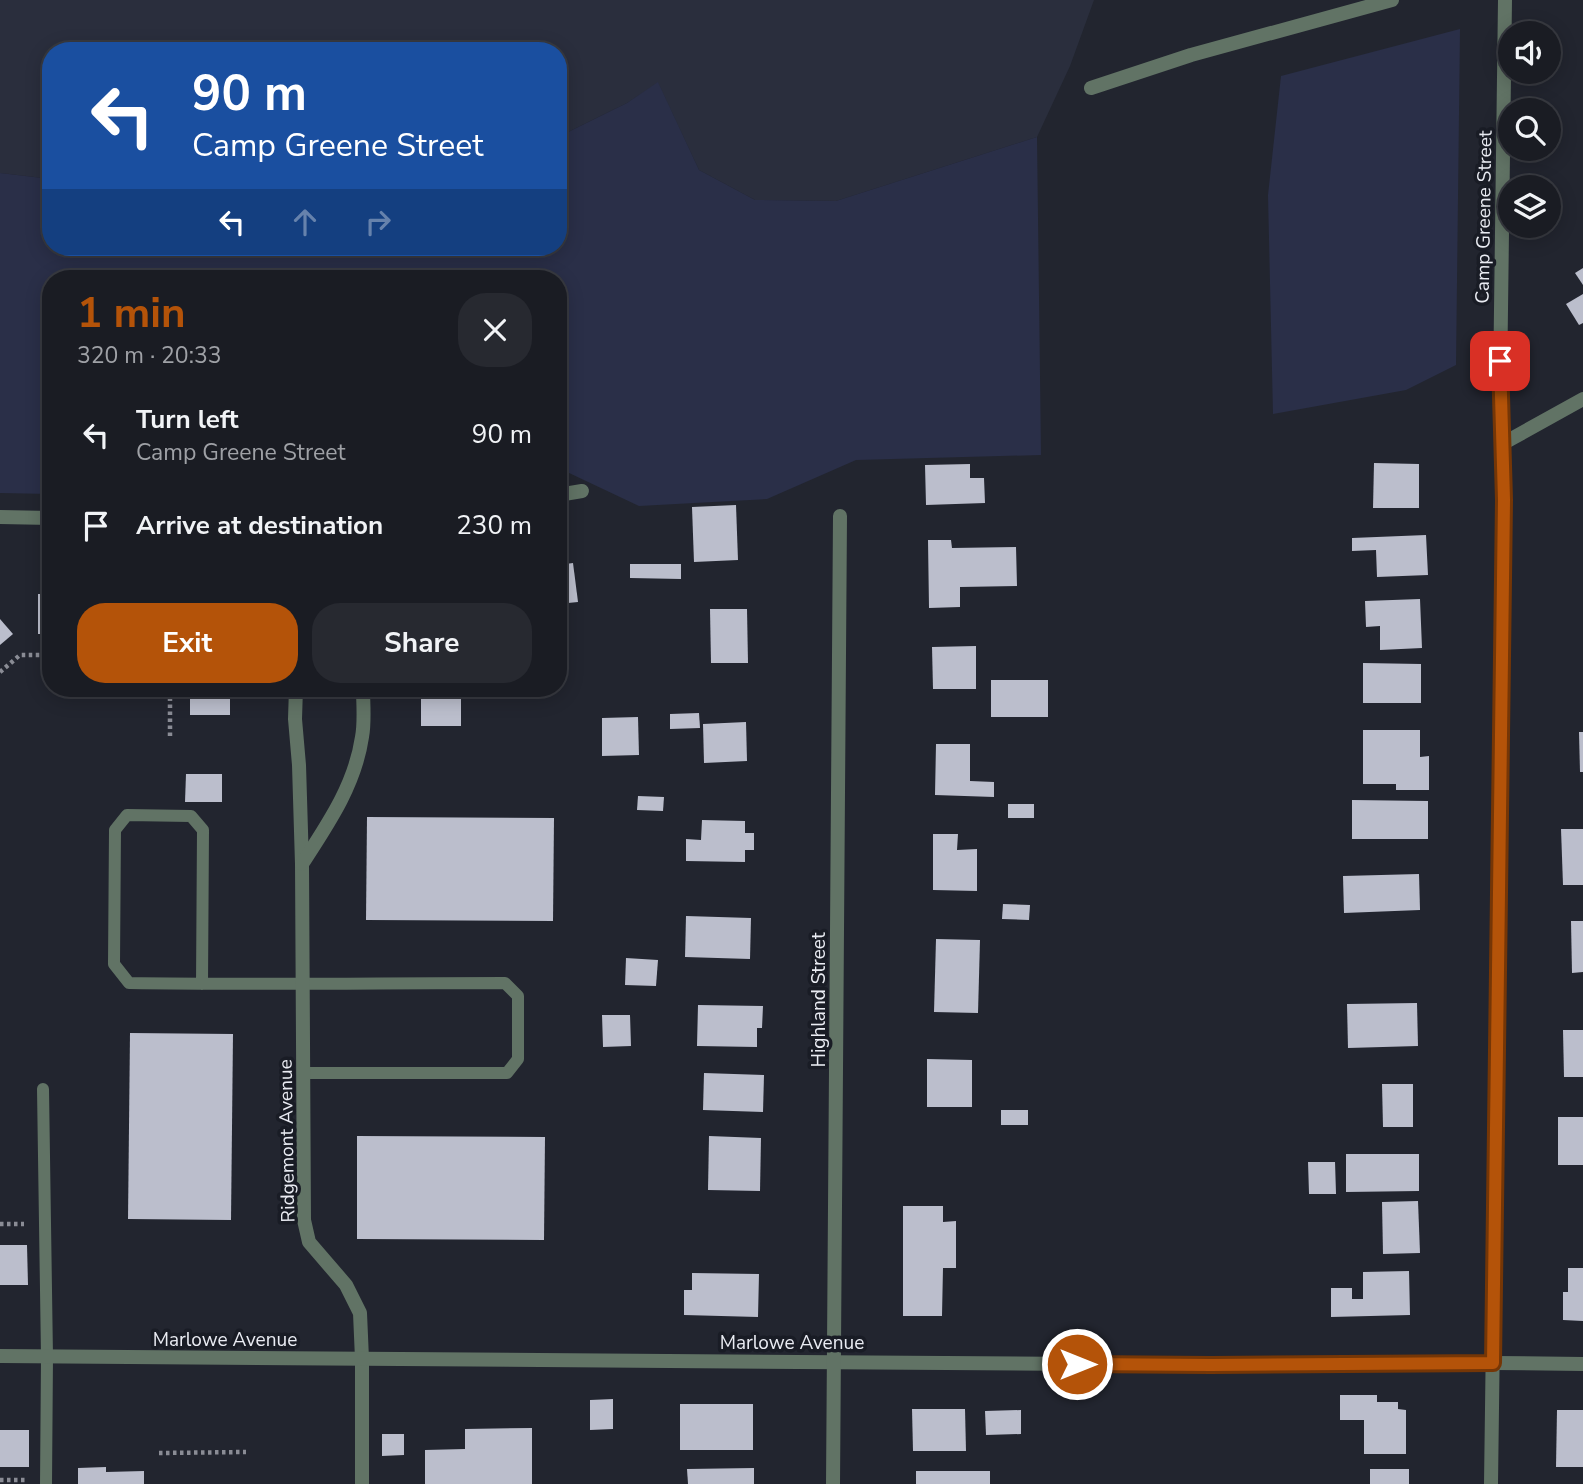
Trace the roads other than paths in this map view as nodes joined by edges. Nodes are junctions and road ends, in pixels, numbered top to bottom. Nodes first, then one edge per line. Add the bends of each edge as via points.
1 (1392, 0) edge
2 (1505, 0) edge
3 (1091, 88) dead end
4 (1583, 399) edge
5 (1502, 444) junction
6 (582, 491) dead end
7 (567, 494) edge
8 (840, 516) dead end
9 (0, 517) edge
10 (42, 518) edge
11 (296, 697) edge
12 (363, 697) edge
13 (301, 867) junction
14 (202, 984) junction
15 (302, 985) junction
16 (303, 1073) junction
17 (43, 1089) dead end
18 (0, 1356) edge
19 (47, 1357) junction
20 (362, 1359) junction
21 (835, 1362) junction
22 (1493, 1363) junction
23 (1583, 1364) edge
24 (46, 1484) edge
25 (362, 1484) edge
26 (833, 1484) edge
27 (1491, 1484) edge

1 - 3 street via 1191,55
2 - 5 street, Camp Greene Street
4 - 5 street
5 - 22 street, Camp Greene Street
6 - 7 street
8 - 21 street, Highland Street
9 - 10 street
11 - 13 street, Ridgemont Avenue
12 - 13 street via 363,736 352,776
13 - 15 street, Ridgemont Avenue
14 - 14 lane via 129,983 114,964 115,830 127,815 191,816 203,830
14 - 15 lane
15 - 16 street, Ridgemont Avenue
15 - 16 lane via 505,983 518,996 518,1059 507,1073
16 - 20 street, Ridgemont Avenue via 304,1220 309,1242 346,1285 360,1313
17 - 19 lane
18 - 19 street, Marlowe Avenue
19 - 20 street, Marlowe Avenue
19 - 24 lane
20 - 21 street, Marlowe Avenue
20 - 25 street, Ridgemont Avenue
21 - 22 street, Marlowe Avenue
21 - 26 street, Highland Street
22 - 23 street, Marlowe Avenue
22 - 27 street, Camp Greene Street

